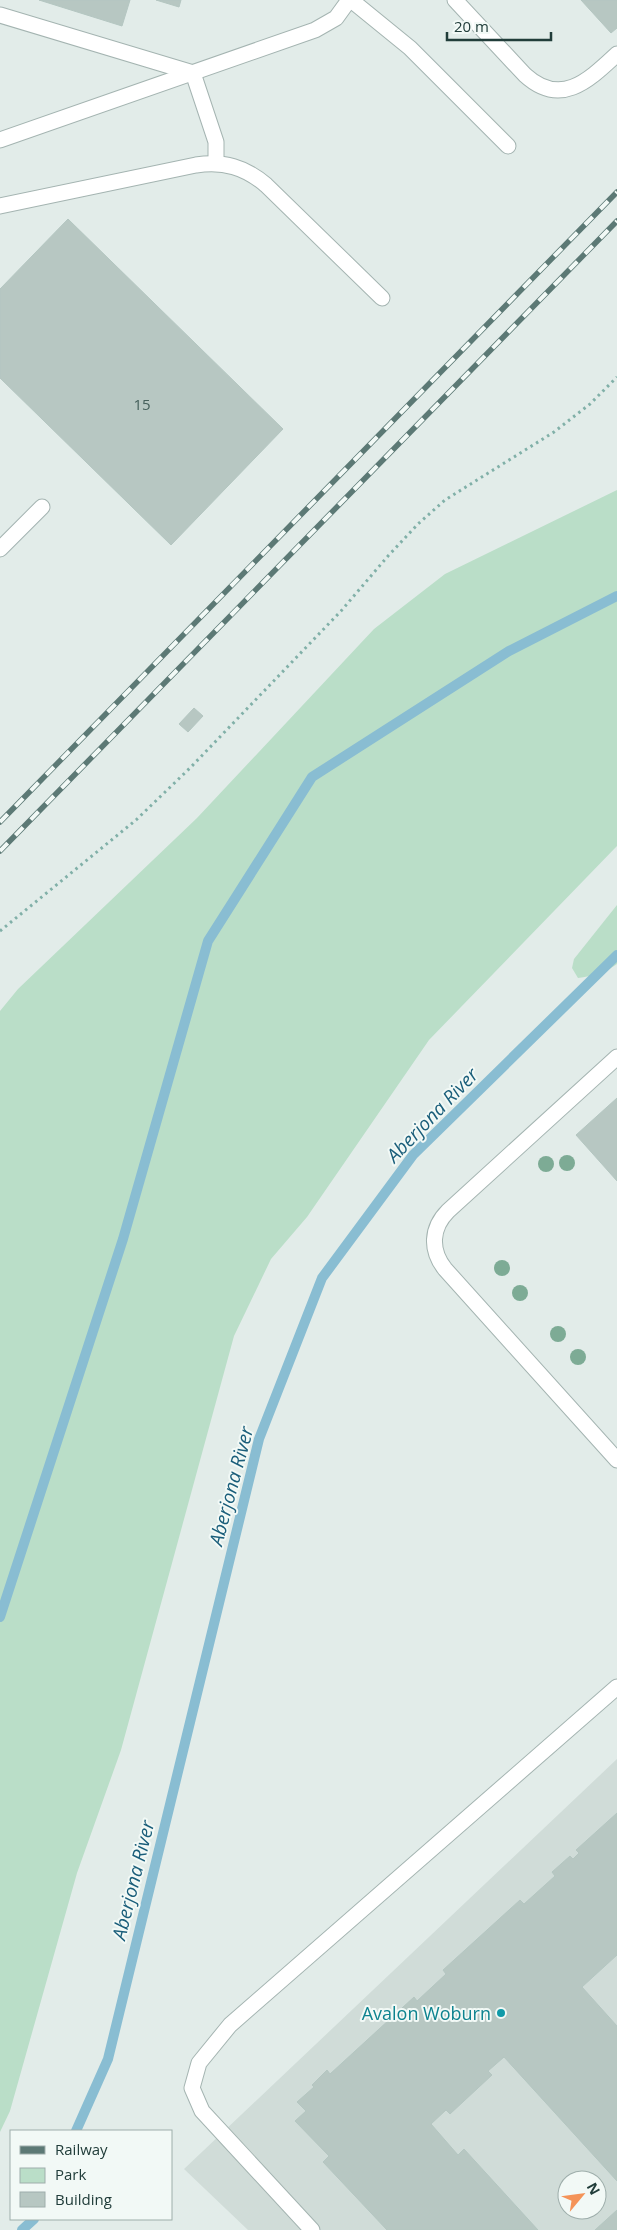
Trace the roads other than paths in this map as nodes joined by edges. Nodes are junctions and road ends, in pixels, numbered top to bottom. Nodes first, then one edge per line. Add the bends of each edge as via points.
1 (350, 0) edge
2 (455, 0) edge
3 (0, 15) edge
4 (617, 54) edge
5 (193, 73) junction
6 (0, 140) edge
7 (508, 146) dead end
8 (216, 164) junction
9 (0, 206) edge
10 (382, 298) dead end
11 (42, 507) dead end
12 (0, 549) edge
13 (617, 1057) edge
14 (617, 1460) edge
15 (617, 1686) edge
16 (312, 2230) edge

1 - 5 lane via 336,18 315,30
1 - 7 lane via 410,48
2 - 4 lane via 524,75 547,89 566,90 582,84
3 - 5 lane
5 - 6 lane
5 - 8 lane via 216,142
8 - 9 lane via 196,165
8 - 10 lane via 234,166 262,181
11 - 12 lane
13 - 14 lane via 448,1211 438,1224 434,1239 436,1255 445,1269
15 - 16 lane via 230,2025 199,2063 192,2088 202,2111

